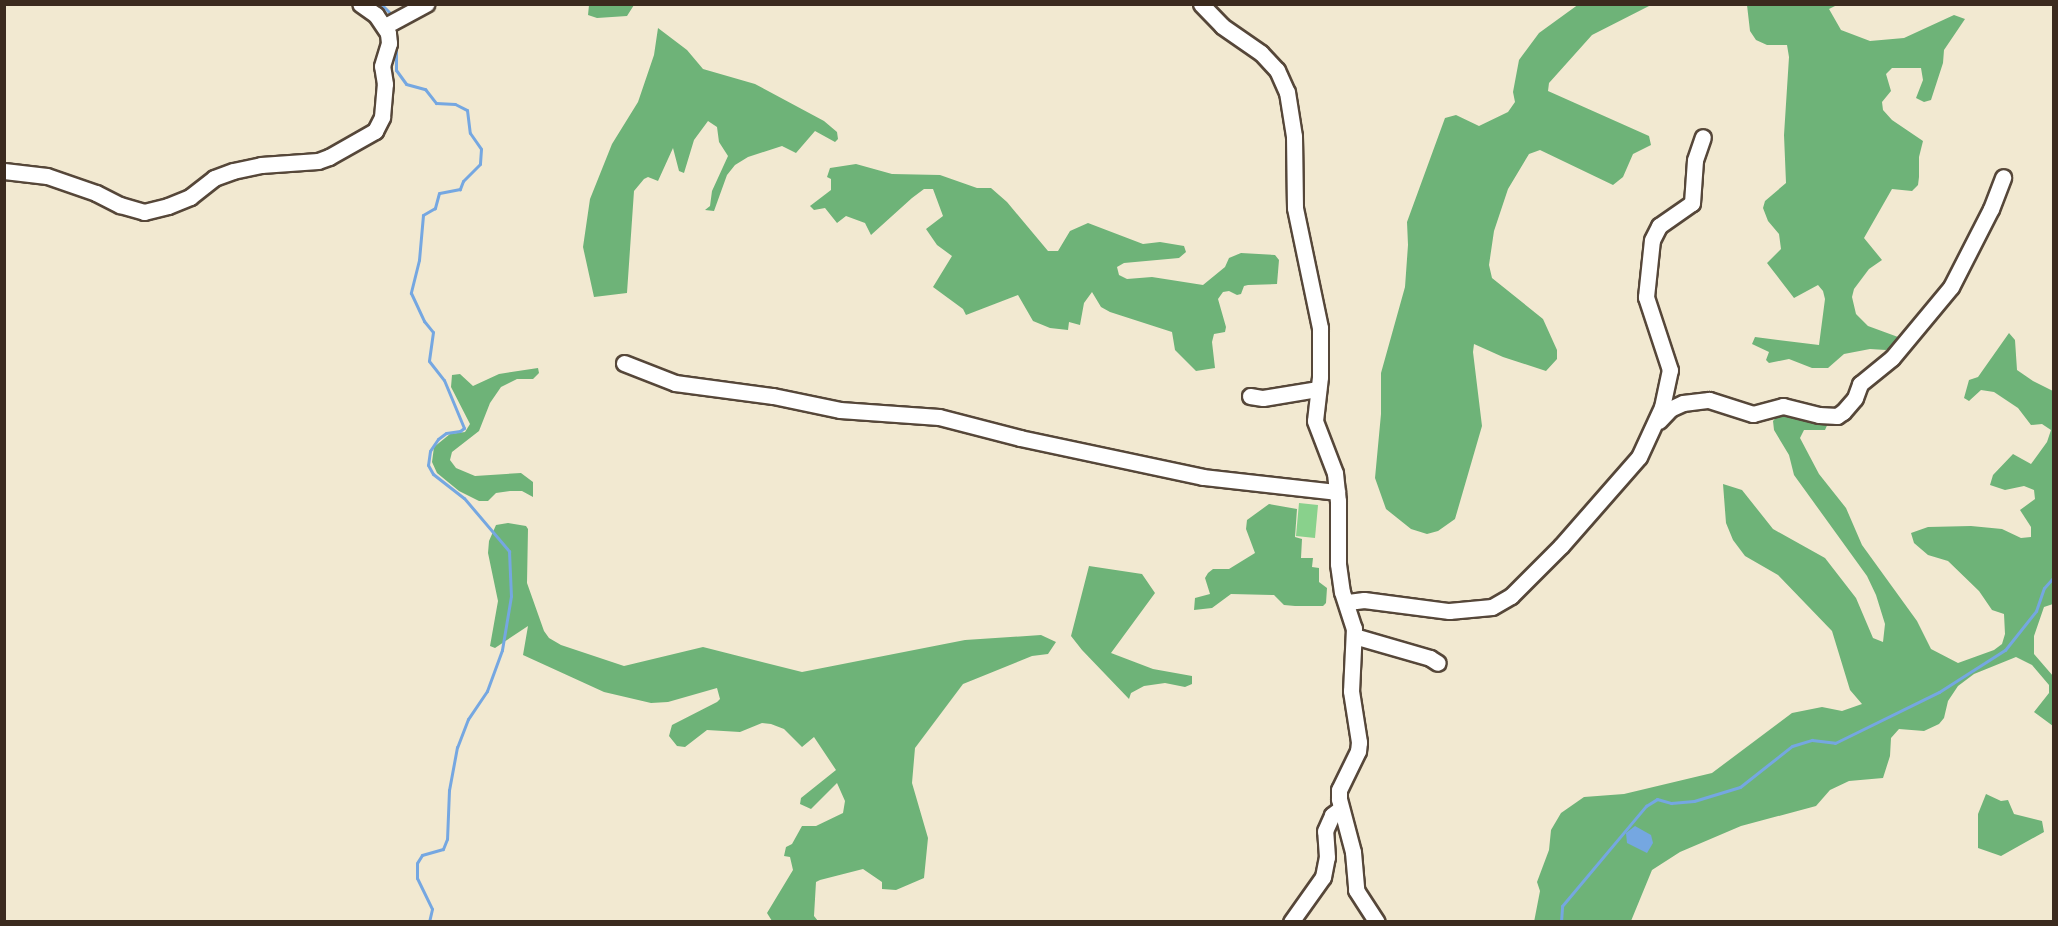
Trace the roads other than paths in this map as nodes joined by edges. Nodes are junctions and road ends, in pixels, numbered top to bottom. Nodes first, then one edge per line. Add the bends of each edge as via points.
1 (360, 4) edge
2 (426, 4) edge
3 (1201, 4) edge
4 (392, 22) junction
5 (1703, 137) dead end
6 (4, 171) edge
7 (2003, 177) dead end
8 (624, 363) dead end
9 (1318, 389) junction
10 (1250, 396) dead end
11 (1650, 432) junction
12 (1337, 492) junction
13 (1348, 602) junction
14 (1354, 636) junction
15 (1438, 663) dead end
16 (1340, 809) junction
17 (1291, 921) edge
18 (1377, 921) edge

1 - 4 street
2 - 4 street
3 - 9 street via 1222,26 1261,53 1277,70 1287,92 1294,136 1295,208 1320,328
4 - 6 street via 382,66 385,84 379,126 329,157 233,171 214,178 190,197 144,212 46,176
5 - 11 street via 1695,160 1692,203 1659,226 1652,240 1646,297 1670,370 1662,406
7 - 11 street via 1951,287 1892,358 1860,384 1843,412 1837,416 1819,415 1784,406 1753,414 1721,401 1694,401 1670,409
8 - 12 street via 675,383 840,410 939,417 1203,477
9 - 10 street via 1263,398
9 - 12 street via 1316,421 1335,473
11 - 13 street via 1639,457 1561,546 1504,601 1492,607 1449,611 1364,600
12 - 13 street via 1338,564 1342,592
13 - 14 street
14 - 15 street
14 - 16 street via 1351,691 1359,742 1339,790
16 - 17 street via 1332,815 1325,831 1327,857 1323,877
16 - 18 street via 1353,852 1356,890

